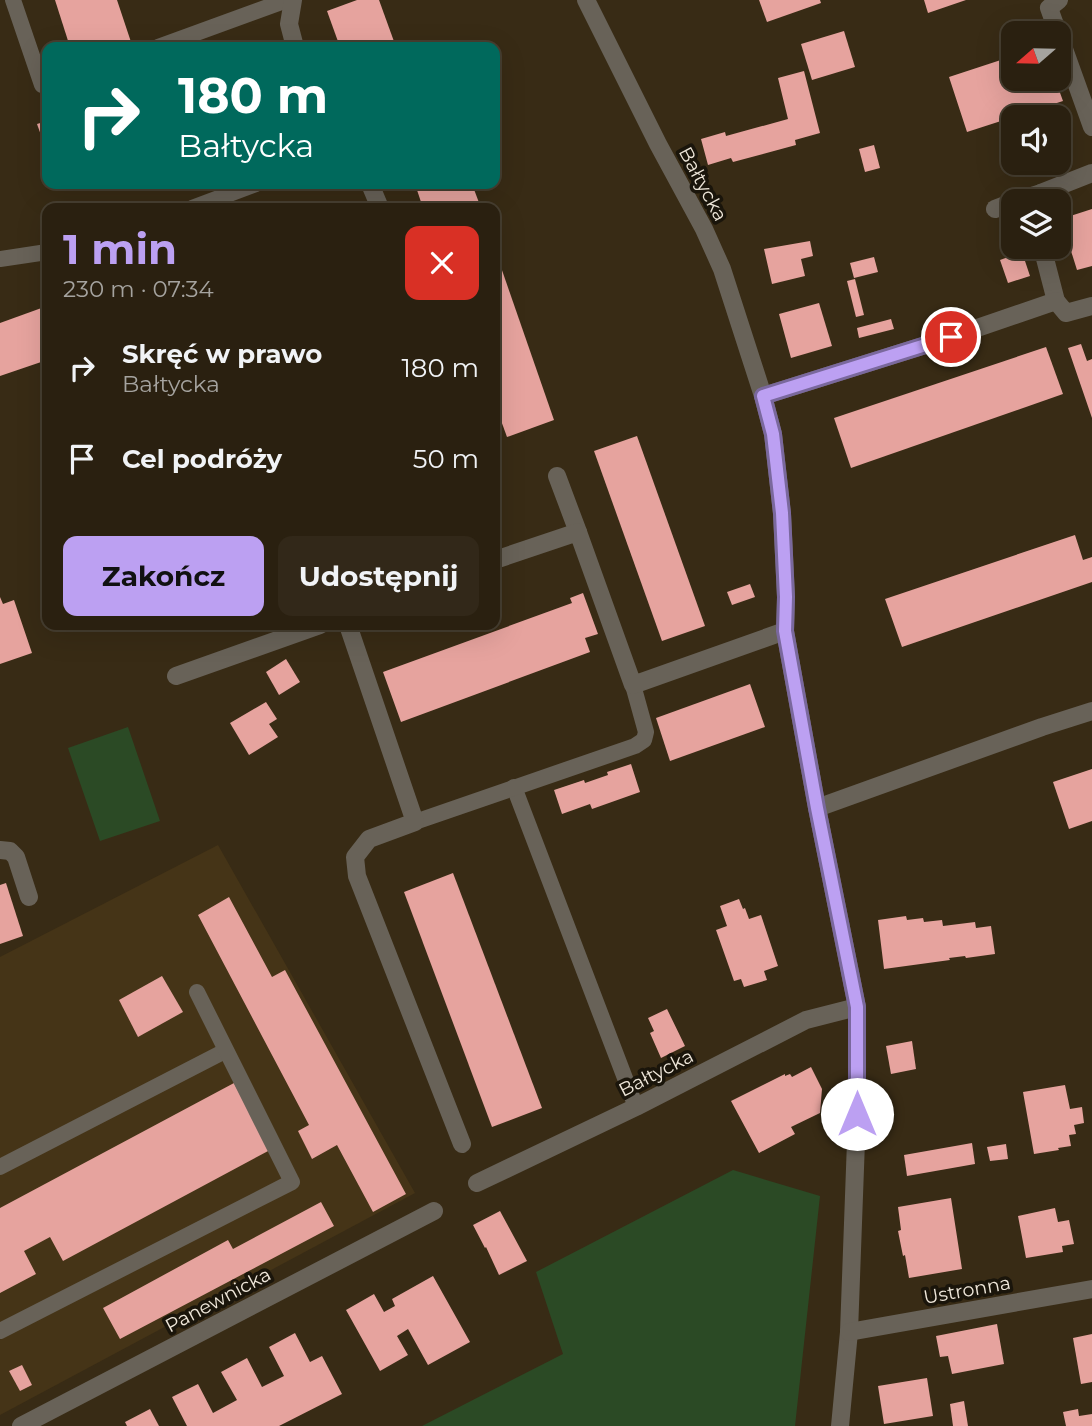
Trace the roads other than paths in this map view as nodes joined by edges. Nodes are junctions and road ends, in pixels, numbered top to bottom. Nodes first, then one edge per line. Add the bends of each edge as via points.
1 (13, 0) edge
2 (287, 0) edge
3 (293, 0) edge
4 (586, 0) edge
5 (1059, 0) edge
6 (1054, 21) edge
7 (172, 42) edge
8 (294, 42) edge
9 (1071, 70) edge
10 (42, 85) edge
11 (1092, 127) edge
12 (1092, 173) edge
13 (243, 189) edge
14 (1056, 189) edge
15 (205, 203) edge
16 (1001, 207) edge
17 (995, 209) dead end
18 (42, 253) edge
19 (0, 259) edge
20 (1045, 259) edge
21 (1055, 301) junction
22 (1092, 306) edge
23 (763, 396) junction
24 (557, 476) dead end
25 (578, 532) junction
26 (500, 558) edge
27 (306, 630) edge
28 (350, 630) edge
29 (785, 631) junction
30 (176, 676) dead end
31 (633, 685) junction
32 (1092, 711) edge
33 (514, 787) junction
34 (817, 808) junction
35 (415, 822) junction
36 (0, 850) edge
37 (29, 897) dead end
38 (197, 992) dead end
39 (857, 1007) junction
40 (225, 1051) junction
41 (636, 1107) junction
42 (462, 1144) dead end
43 (0, 1167) edge
44 (477, 1183) dead end
45 (434, 1210) dead end
46 (1092, 1289) edge
47 (0, 1331) edge
48 (849, 1332) junction
49 (22, 1426) edge
50 (839, 1426) edge

1 - 10 lane
2 - 7 lane
3 - 8 street via 289,24
4 - 23 street, Bałtycka via 722,269
5 - 6 street via 1049,8
9 - 11 street
12 - 14 street
13 - 15 lane
16 - 17 street
18 - 19 lane
20 - 21 street
21 - 22 street via 1066,313
21 - 23 street
23 - 29 street, Bałtycka via 773,434 782,513
24 - 25 street
25 - 26 street
25 - 31 street
27 - 30 street
28 - 35 street
29 - 31 street
29 - 34 street, Bałtycka
31 - 33 lane via 646,732 644,740
32 - 34 street
33 - 35 lane
33 - 41 lane
34 - 39 street, Bałtycka
35 - 42 street via 369,839 355,858 357,876
36 - 37 street via 16,857
38 - 40 lane
39 - 41 street, Bałtycka via 806,1020
39 - 48 street, Bałtycka
40 - 43 lane
40 - 47 lane via 292,1182
41 - 44 street, Bałtycka
45 - 49 street, Panewnicka
46 - 48 street, Ustronna
48 - 50 street, Bałtycka

